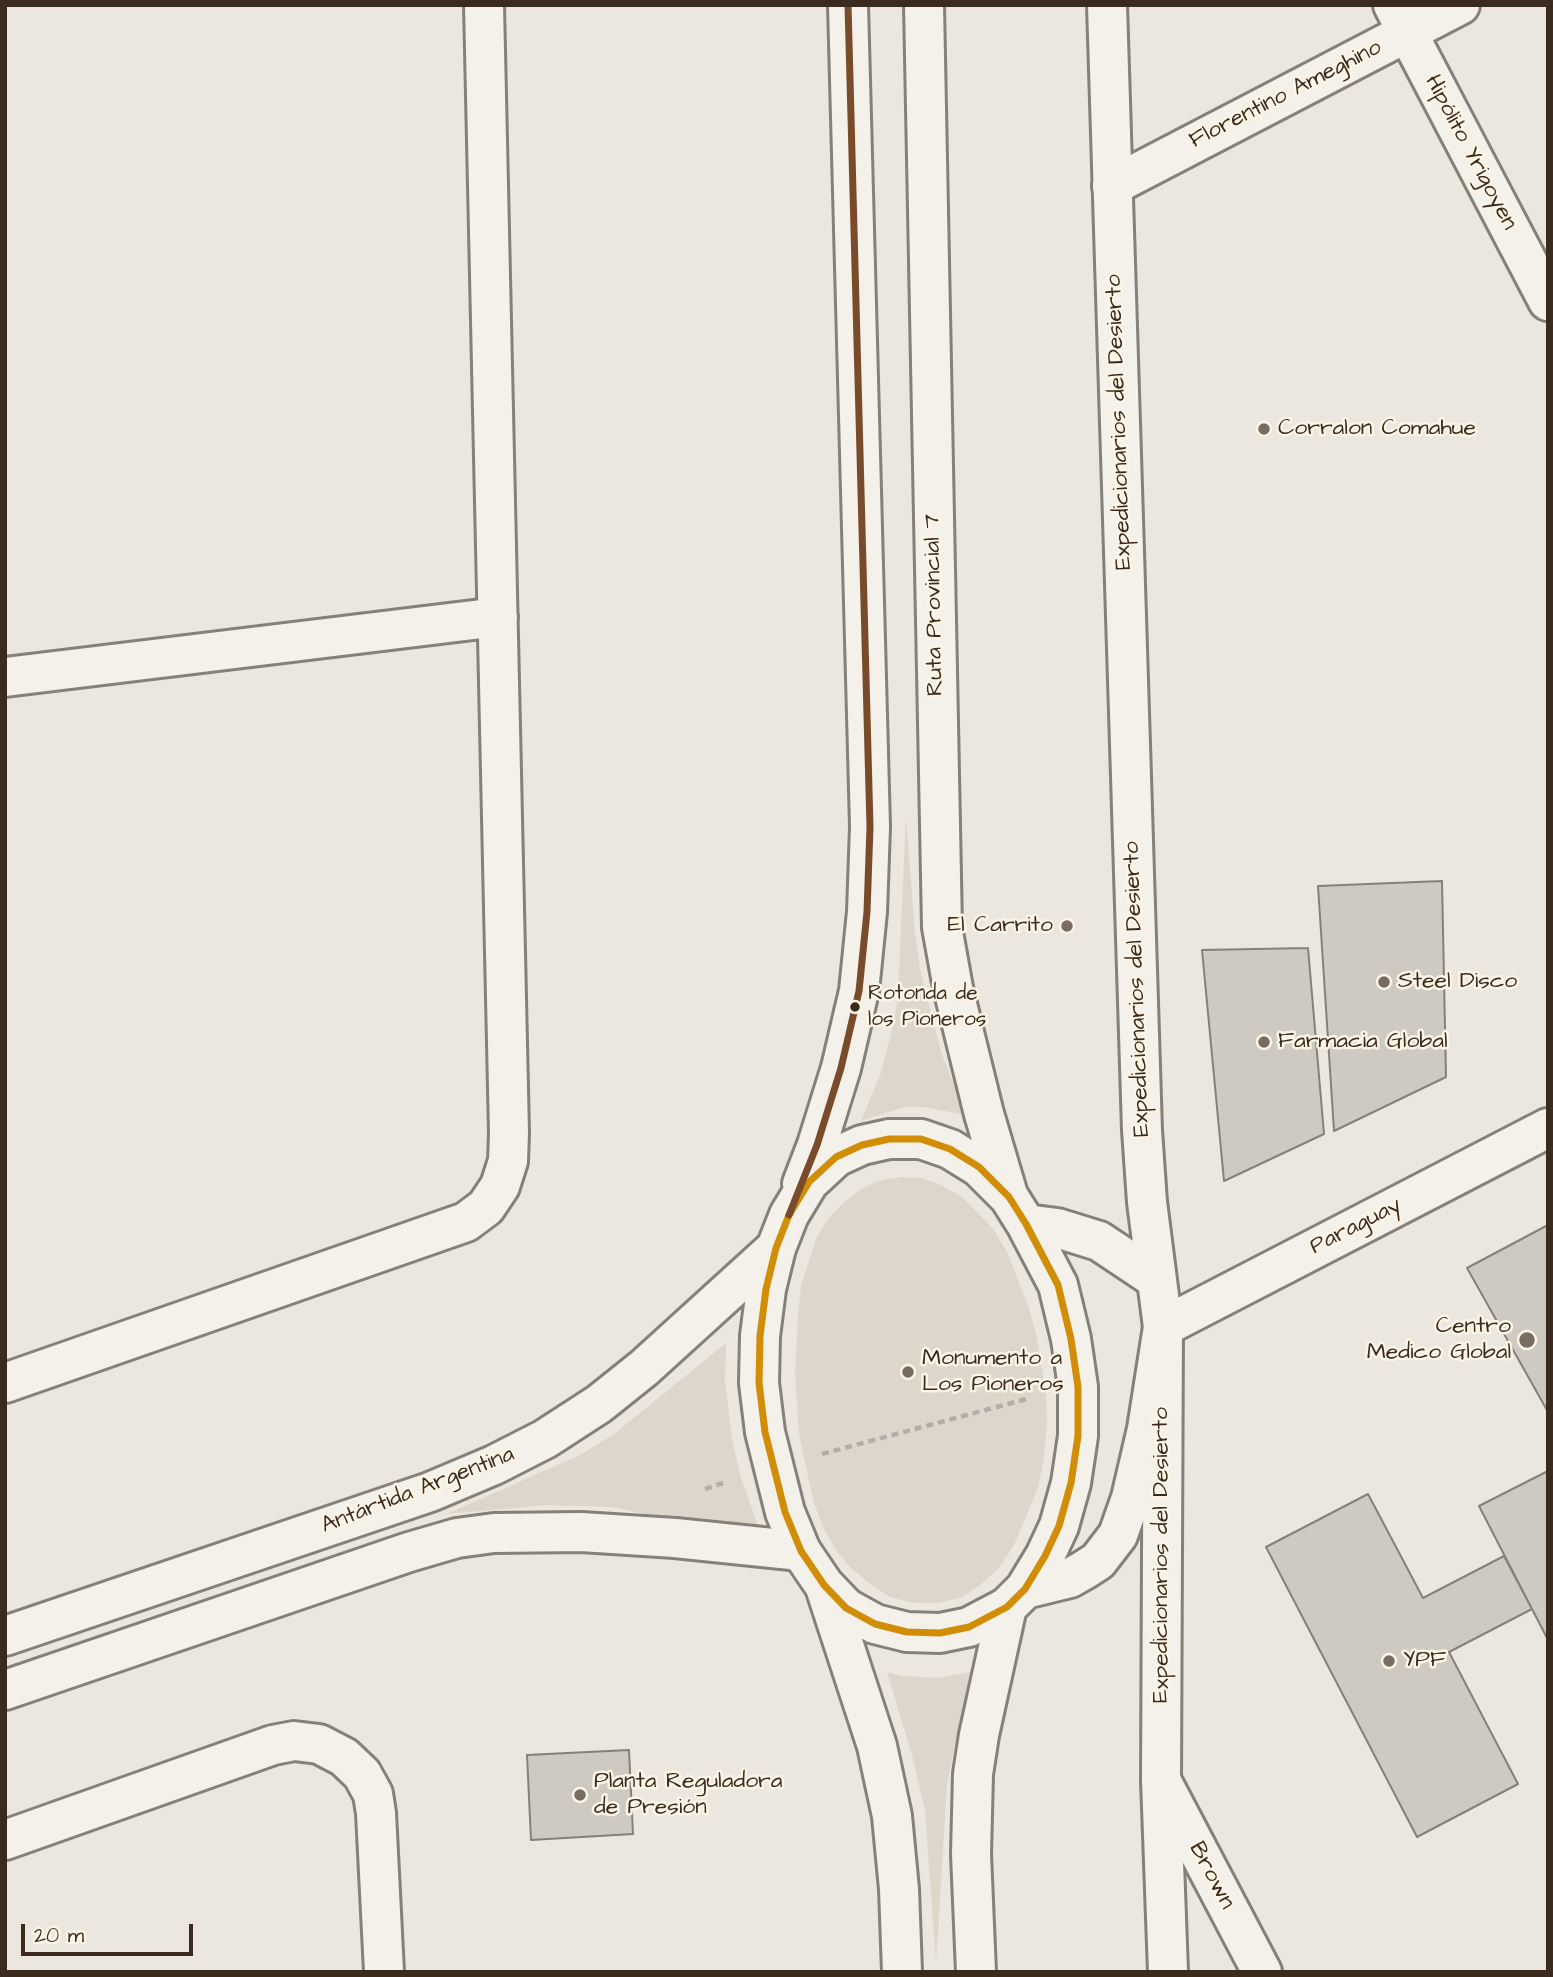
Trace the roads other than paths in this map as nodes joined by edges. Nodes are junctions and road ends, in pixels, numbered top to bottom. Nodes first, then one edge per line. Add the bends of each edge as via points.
1 (484, 5) edge
2 (848, 5) edge
3 (924, 5) edge
4 (1107, 5) edge
5 (1460, 5) edge
6 (1400, 19) edge
7 (1112, 186) junction
8 (1548, 301) edge
9 (498, 617) junction
10 (5, 677) edge
11 (1548, 1128) edge
12 (1018, 1211) junction
13 (783, 1231) junction
14 (1156, 1279) junction
15 (1163, 1327) junction
16 (5, 1383) edge
17 (802, 1551) junction
18 (824, 1585) junction
19 (1016, 1598) junction
20 (5, 1636) edge
21 (5, 1690) edge
22 (1161, 1780) junction
23 (5, 1840) edge
24 (384, 1972) edge
25 (902, 1972) edge
26 (976, 1972) edge
27 (1168, 1972) edge
28 (1262, 1972) edge

1 - 9 main road
2 - 13 main road via 870,827 867,912 859,991 841,1068
3 - 12 main road, Ruta Provincial 7 via 942,927 984,1114
4 - 7 main road, Expedicionarios del Desierto
5 - 6 main road, Florentino Ameghino
6 - 7 main road, Florentino Ameghino
6 - 8 main road, Hipólito Yrigoyen
7 - 14 main road, Expedicionarios del Desierto via 1142,1130
9 - 10 main road
9 - 16 main road via 509,1133 508,1160 500,1186 486,1207 466,1222
11 - 15 main road, Paraguay
12 - 13 main road via 979,1167 950,1149 921,1139 890,1139 836,1157 808,1182
12 - 14 main road via 1099,1241
12 - 19 main road via 1058,1285 1078,1387 1078,1436 1071,1483 1054,1536
13 - 17 main road via 766,1289 759,1383 773,1469
13 - 20 main road, Antártida Argentina via 644,1368 545,1439 417,1496
14 - 15 main road, Expedicionarios del Desierto
15 - 19 main road via 1147,1429 1118,1535 1104,1555 1084,1570
15 - 22 main road, Expedicionarios del Desierto
17 - 18 main road
17 - 21 main road via 581,1532 457,1538
18 - 19 main road via 846,1608 874,1624 907,1632 940,1633 969,1627
18 - 25 main road via 877,1746 892,1816
19 - 26 main road via 973,1774
22 - 27 main road, Expedicionarios del Desierto
22 - 28 main road, Brown
23 - 24 main road via 273,1745 295,1741 319,1744 362,1774 373,1794

